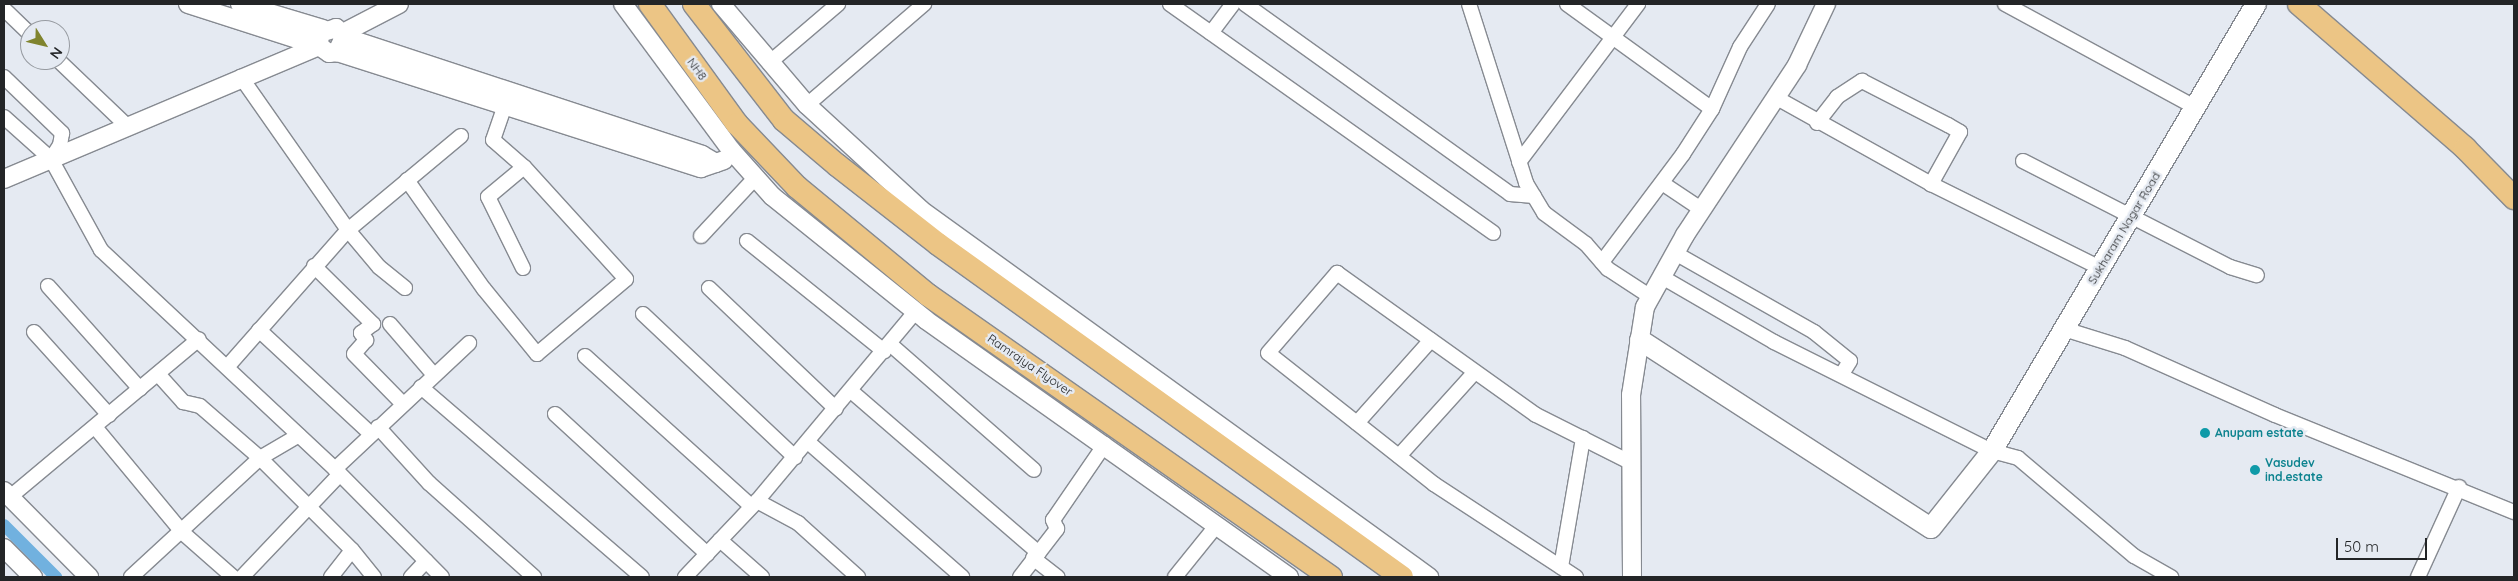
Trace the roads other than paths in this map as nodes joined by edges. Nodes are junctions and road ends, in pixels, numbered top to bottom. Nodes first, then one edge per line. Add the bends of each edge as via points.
1 (188, 4) edge
2 (240, 4) edge
3 (399, 4) edge
4 (623, 4) edge
5 (650, 4) edge
6 (694, 4) edge
7 (721, 4) edge
8 (838, 4) edge
9 (924, 4) edge
10 (1170, 4) edge
11 (1233, 4) edge
12 (1245, 4) edge
13 (1468, 4) edge
14 (1568, 4) edge
15 (1638, 4) edge
16 (1768, 4) edge
17 (1826, 4) edge
18 (2005, 4) edge
19 (2256, 4) edge
20 (2299, 4) edge
21 (2320, 4) edge
22 (2021, 7) edge
23 (4, 9) edge
24 (20, 24) edge
25 (1211, 33) junction
26 (321, 38) junction
27 (1615, 38) junction
28 (341, 41) junction
29 (769, 63) junction
30 (68, 70) edge
31 (4, 77) edge
32 (241, 77) junction
33 (1775, 97) junction
34 (505, 105) junction
35 (807, 105) junction
36 (2195, 107) junction
37 (1712, 109) junction
38 (4, 117) edge
39 (1817, 123) junction
40 (127, 126) junction
41 (745, 132) junction
42 (461, 136) dead end
43 (736, 156) junction
44 (50, 159) junction
45 (2023, 161) dead end
46 (1520, 162) junction
47 (716, 163) junction
48 (524, 167) junction
49 (2514, 176) edge
50 (4, 178) edge
51 (756, 179) junction
52 (407, 180) junction
53 (1662, 183) junction
54 (1930, 184) junction
55 (1534, 196) junction
56 (2514, 198) edge
57 (1701, 209) junction
58 (2132, 214) junction
59 (348, 230) junction
60 (1493, 233) dead end
61 (700, 236) dead end
62 (747, 240) dead end
63 (1675, 253) junction
64 (1602, 262) junction
65 (314, 266) junction
66 (969, 267) junction
67 (523, 268) dead end
68 (2100, 268) junction
69 (1008, 275) junction
70 (2257, 275) dead end
71 (1662, 277) junction
72 (48, 286) dead end
73 (405, 288) dead end
74 (709, 288) dead end
75 (1651, 297) junction
76 (915, 312) junction
77 (644, 314) dead end
78 (390, 324) dead end
79 (2064, 328) junction
80 (259, 330) junction
81 (34, 332) dead end
82 (200, 339) junction
83 (1431, 340) junction
84 (1640, 340) junction
85 (469, 343) dead end
86 (887, 348) junction
87 (585, 356) dead end
88 (228, 366) junction
89 (1475, 372) junction
90 (158, 374) junction
91 (1842, 374) junction
92 (434, 375) junction
93 (421, 387) junction
94 (140, 389) junction
95 (851, 391) junction
96 (403, 404) junction
97 (836, 409) junction
98 (555, 414) dead end
99 (109, 415) junction
100 (1357, 422) junction
101 (95, 427) junction
102 (374, 431) junction
103 (299, 434) junction
104 (1583, 438) junction
105 (808, 442) junction
106 (1105, 444) junction
107 (1992, 451) junction
108 (1399, 456) junction
109 (795, 457) junction
110 (260, 458) junction
111 (1630, 462) junction
112 (1034, 470) dead end
113 (337, 472) junction
114 (2459, 487) junction
115 (7, 494) edge
116 (754, 504) junction
117 (309, 507) junction
118 (2514, 512) edge
119 (1217, 525) junction
120 (183, 533) junction
121 (720, 540) junction
122 (4, 548) edge
123 (352, 550) junction
124 (707, 554) junction
125 (1036, 556) junction
126 (426, 561) junction
127 (1561, 567) junction
128 (29, 576) edge
129 (89, 577) edge
130 (131, 577) edge
131 (233, 577) edge
132 (242, 577) edge
133 (331, 577) edge
134 (374, 577) edge
135 (411, 577) edge
136 (442, 577) edge
137 (534, 577) edge
138 (642, 577) edge
139 (686, 577) edge
140 (762, 577) edge
141 (858, 577) edge
142 (962, 577) edge
143 (1020, 577) edge
144 (1057, 577) edge
145 (1175, 577) edge
146 (1289, 577) edge
147 (1331, 577) edge
148 (1402, 577) edge
149 (1429, 577) edge
150 (1576, 577) edge
151 (1632, 577) edge
152 (2171, 577) edge
153 (2418, 577) edge

1 - 26 street
2 - 26 street
3 - 28 street
4 - 43 street
5 - 41 main road, NH8
6 - 66 main road via 784,120
7 - 29 street
8 - 29 street
9 - 35 street
10 - 25 street
11 - 25 street
12 - 55 street via 1510,194
13 - 46 street
14 - 27 street
15 - 27 street
16 - 37 street via 1740,47
17 - 33 street via 1797,65
18 - 22 street
19 - 36 main road, Sukharam Nagar Road
20 - 56 main road via 2465,148
21 - 49 main road
22 - 36 street
23 - 24 street
25 - 60 street
26 - 28 street via 332,27
26 - 28 street via 329,53
26 - 32 street
27 - 37 street
27 - 46 street via 1588,65
28 - 34 street
28 - 47 street via 702,154
29 - 35 street
30 - 40 street
31 - 44 street via 62,133
32 - 40 street
32 - 59 street
33 - 39 street
33 - 57 street
34 - 47 street via 701,168
34 - 48 street via 493,140
35 - 69 street via 878,174
36 - 58 main road, Sukharam Nagar Road
37 - 53 street
38 - 44 street
39 - 54 street
39 - 54 street via 1836,97 1862,81 1960,132
40 - 44 street
41 - 43 street
41 - 147 main road, Ramrajya Flyover via 797,187 928,295
42 - 52 street
43 - 47 street
43 - 51 street
44 - 50 street
44 - 82 street via 101,250
45 - 58 street
46 - 55 street
48 - 52 street via 626,278 537,354 484,290
48 - 67 street via 488,197
51 - 61 street
51 - 76 street
52 - 59 street
53 - 57 street
53 - 64 street
54 - 68 street
55 - 64 street via 1544,213
57 - 63 street
58 - 68 main road, Sukharam Nagar Road
58 - 70 street via 2230,267
59 - 65 street
59 - 73 street via 378,267
62 - 86 street
63 - 71 street
63 - 91 street via 1814,332 1850,361
64 - 75 street
65 - 80 street
65 - 96 street via 372,324 361,333 366,340 354,354
66 - 69 main road
66 - 148 main road
68 - 79 main road, Sukharam Nagar Road
69 - 149 street
71 - 75 street
71 - 91 street via 1774,342
72 - 94 street
74 - 97 street
75 - 84 street
76 - 86 street
76 - 106 street
77 - 109 street
78 - 92 street
79 - 107 main road, Sukharam Nagar Road
79 - 114 street via 2125,348 2275,415
80 - 88 street
80 - 102 street
81 - 99 street
82 - 88 street
82 - 90 street
83 - 89 street
83 - 100 street
83 - 100 street via 1337,273 1268,353
84 - 107 main road, Sukharam Nagar Road via 1931,528
84 - 111 street via 1632,394
85 - 92 street
86 - 95 street
86 - 112 street
87 - 116 street
88 - 103 street
89 - 104 street via 1536,415
89 - 108 street
90 - 94 street
90 - 110 street via 183,402 200,406
91 - 107 street
92 - 93 street
93 - 96 street
93 - 138 street
94 - 99 street
95 - 97 street
95 - 125 street
96 - 102 street
97 - 105 street
98 - 124 street
99 - 101 street
100 - 108 street
101 - 115 street
101 - 120 street
102 - 113 street
102 - 137 street
103 - 110 street
103 - 113 street
104 - 111 street
104 - 127 street
105 - 109 street
105 - 142 street
106 - 119 street
106 - 125 street via 1052,520 1056,530
107 - 152 street via 2018,458 2134,556
108 - 127 street
109 - 116 street
110 - 117 street
110 - 120 street
111 - 151 street
113 - 117 street
113 - 126 street
114 - 118 street
114 - 153 street
115 - 129 street
116 - 121 street
116 - 141 street via 798,523
117 - 123 street
117 - 132 street
119 - 145 street
119 - 146 street
120 - 130 street
120 - 131 street
121 - 124 street
121 - 140 street
122 - 128 street
123 - 133 street
123 - 134 street
124 - 139 street
125 - 143 street
125 - 144 street
126 - 135 street
126 - 136 street
127 - 150 street

